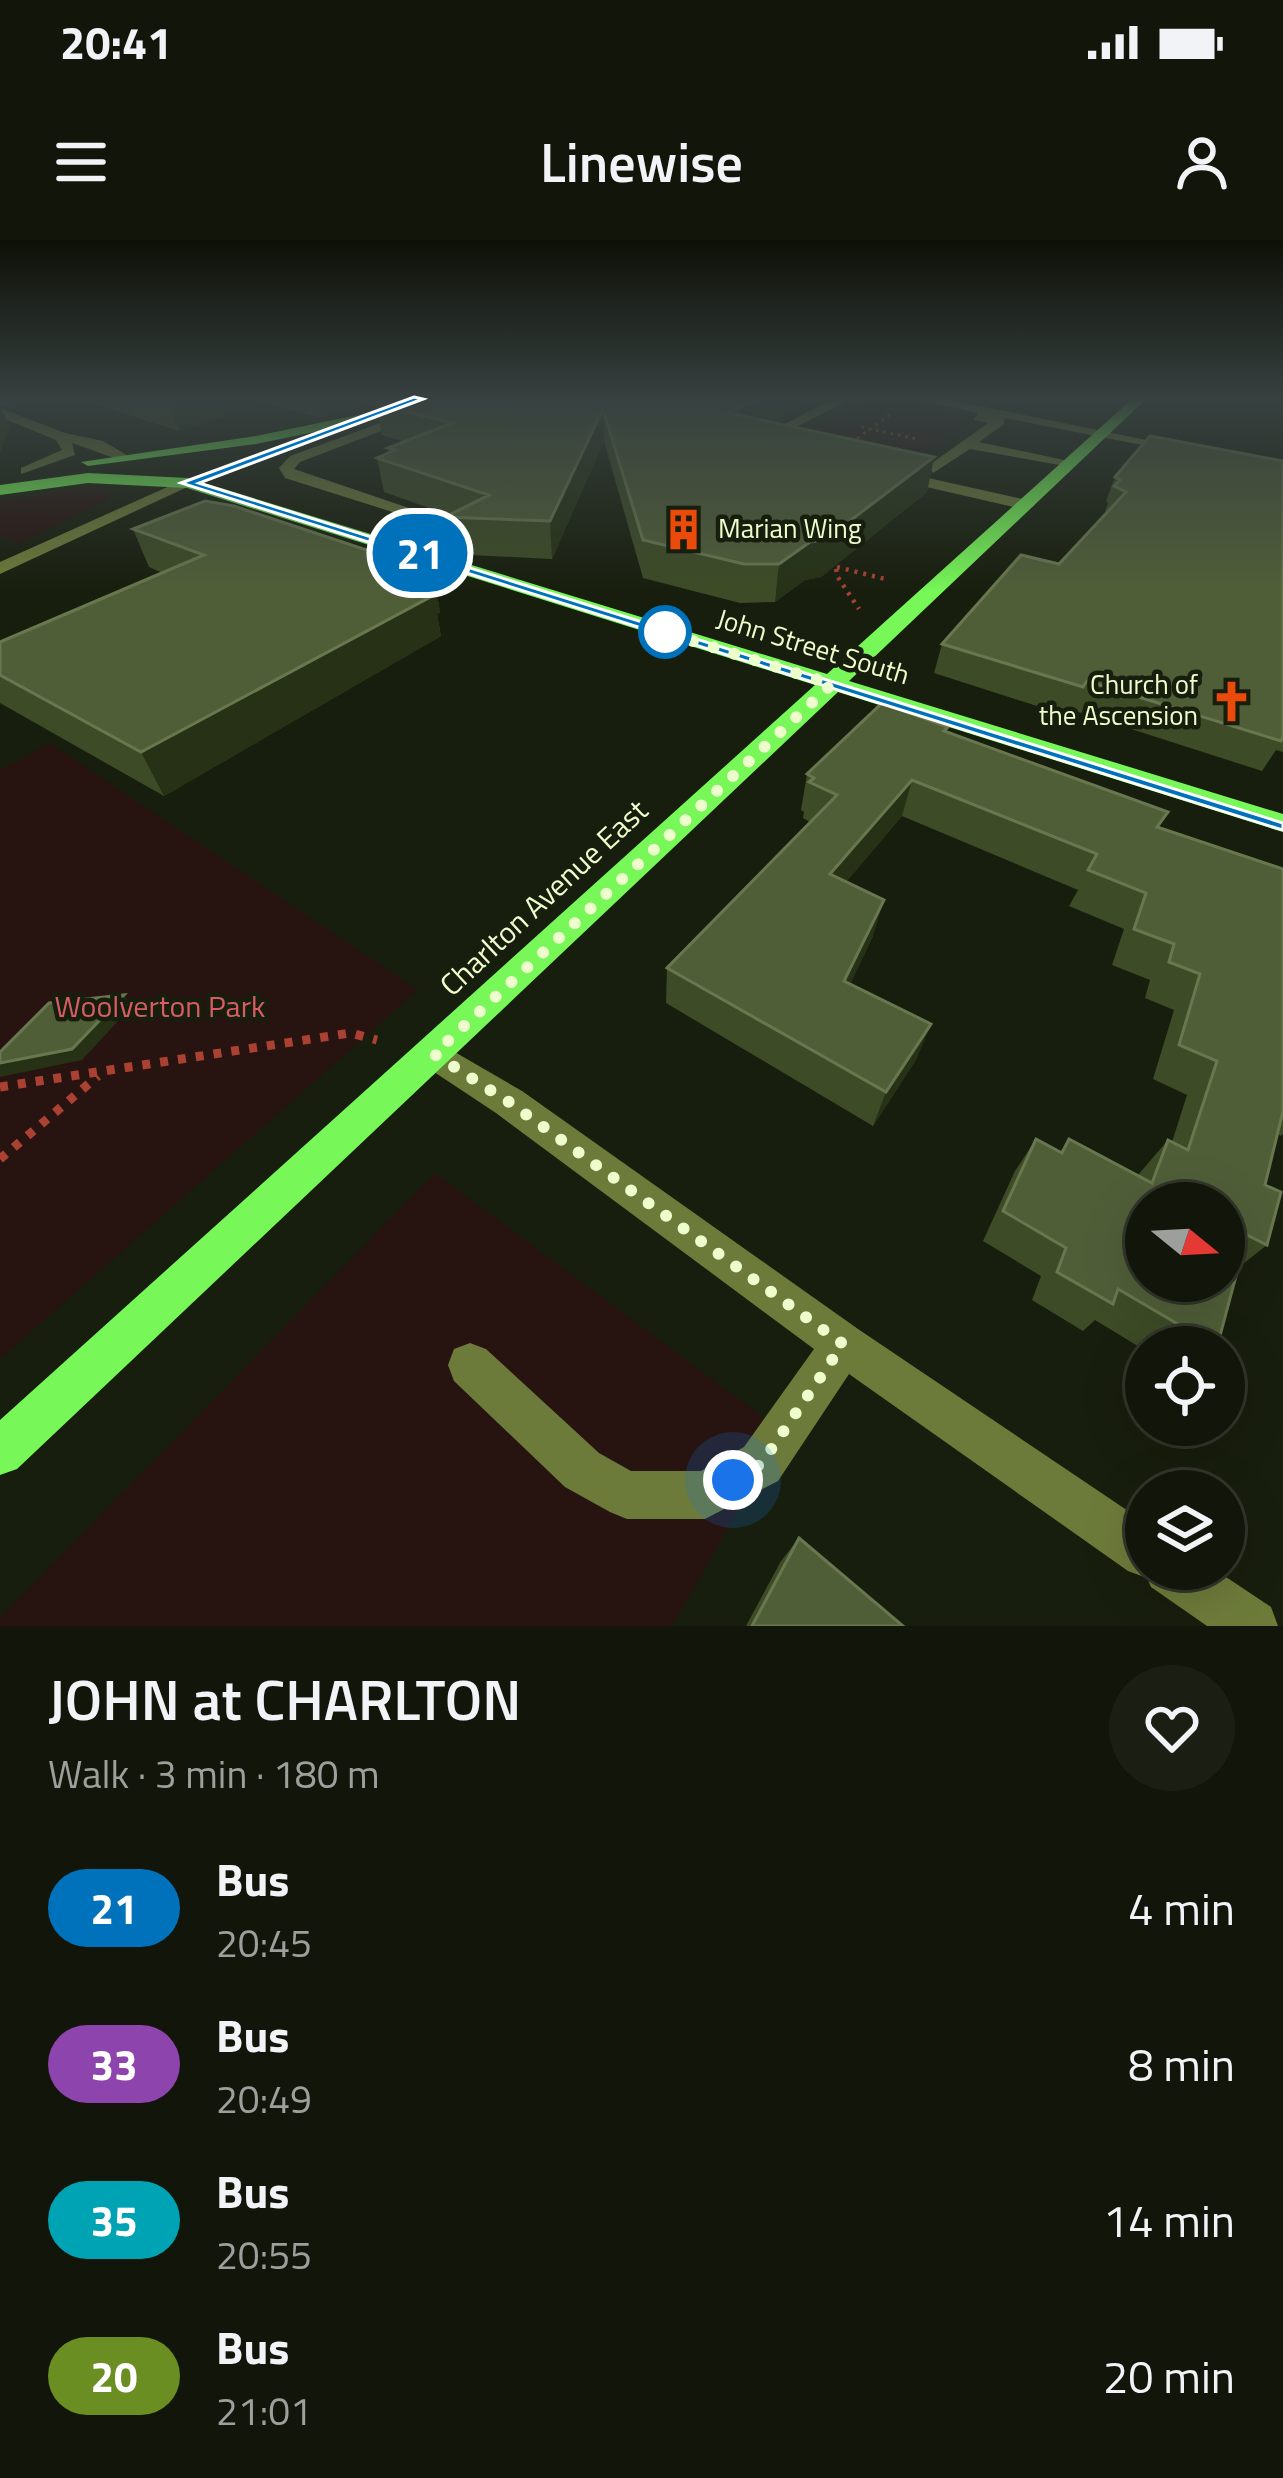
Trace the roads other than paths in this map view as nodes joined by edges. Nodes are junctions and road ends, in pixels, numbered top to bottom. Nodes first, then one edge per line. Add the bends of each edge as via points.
1 (43, 464) edge
2 (81, 464) edge
3 (149, 464) edge
4 (290, 464) edge
5 (940, 464) edge
6 (1070, 464) edge
7 (223, 469) dead end
8 (868, 469) edge
9 (933, 469) dead end
10 (26, 471) junction
11 (0, 478) edge
12 (188, 483) junction
13 (0, 490) edge
14 (1027, 505) junction
15 (410, 550) junction
16 (0, 569) edge
17 (832, 684) junction
18 (1283, 823) edge
19 (434, 1054) junction
20 (843, 1344) junction
21 (470, 1364) dead end
22 (0, 1452) edge
23 (1125, 1539) edge
24 (1200, 1590) edge
25 (1252, 1626) edge

1 - 10 street
2 - 10 main road
3 - 12 main road, John Street South
4 - 15 street via 290,475 454,526
5 - 9 street
6 - 14 main road, Charlton Avenue East
7 - 12 main road
8 - 14 street
10 - 11 main road
12 - 13 main road, John Street South via 88,478
12 - 15 main road, John Street South
12 - 16 street
14 - 17 main road, Charlton Avenue East
15 - 17 main road, John Street South
17 - 18 main road, John Street South
17 - 19 main road, Charlton Avenue East
19 - 20 street
19 - 22 main road, Charlton Avenue East
20 - 21 street via 761,1464 705,1495 627,1495 583,1470
20 - 23 street
24 - 25 street

